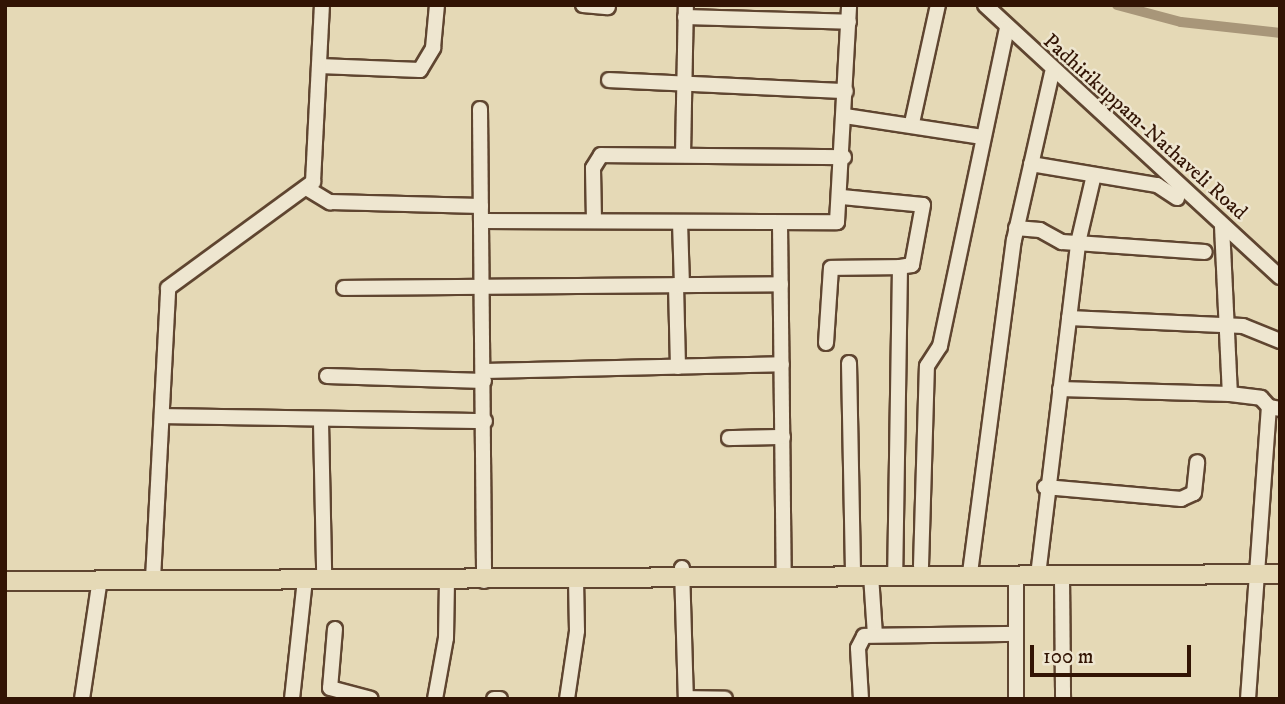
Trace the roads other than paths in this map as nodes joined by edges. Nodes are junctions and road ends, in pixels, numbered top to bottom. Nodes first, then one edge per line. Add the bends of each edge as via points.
1 (322, 5) edge
2 (436, 5) edge
3 (583, 5) edge
4 (849, 5) edge
5 (938, 5) edge
6 (985, 5) edge
7 (608, 7) dead end
8 (686, 11) edge
9 (849, 22) junction
10 (1007, 28) junction
11 (318, 66) junction
12 (1052, 73) junction
13 (609, 80) dead end
14 (684, 85) junction
15 (846, 91) junction
16 (480, 109) dead end
17 (845, 116) junction
18 (912, 123) junction
19 (982, 137) junction
20 (683, 155) junction
21 (844, 157) junction
22 (1031, 164) junction
23 (1093, 179) junction
24 (310, 190) junction
25 (842, 197) junction
26 (481, 214) junction
27 (594, 221) junction
28 (680, 222) junction
29 (780, 223) junction
30 (1016, 228) junction
31 (1222, 232) junction
32 (1078, 243) junction
33 (1205, 252) dead end
34 (900, 267) junction
35 (1280, 278) edge
36 (781, 284) junction
37 (679, 285) junction
38 (344, 288) dead end
39 (482, 288) junction
40 (1069, 318) junction
41 (1226, 325) junction
42 (1280, 341) edge
43 (825, 344) dead end
44 (849, 363) dead end
45 (782, 364) junction
46 (678, 367) junction
47 (327, 376) dead end
48 (484, 376) junction
49 (1060, 389) junction
50 (1230, 394) junction
51 (1274, 408) edge
52 (165, 416) junction
53 (485, 421) junction
54 (320, 422) junction
55 (783, 437) junction
56 (729, 438) dead end
57 (1197, 462) dead end
58 (1045, 487) junction
59 (853, 567) junction
60 (1039, 567) junction
61 (925, 568) junction
62 (970, 569) junction
63 (324, 570) junction
64 (895, 570) junction
65 (784, 571) junction
66 (682, 572) junction
67 (1135, 573) junction
68 (1016, 574) junction
69 (1256, 574) junction
70 (1280, 574) edge
71 (872, 575) junction
72 (1062, 576) junction
73 (269, 577) junction
74 (484, 577) junction
75 (100, 578) junction
76 (153, 579) junction
77 (304, 579) junction
78 (447, 580) junction
79 (576, 580) junction
80 (5, 581) edge
81 (334, 629) dead end
82 (1016, 634) junction
83 (875, 635) junction
84 (686, 698) edge
85 (82, 699) edge
86 (292, 699) edge
87 (372, 699) edge
88 (435, 699) edge
89 (494, 699) edge
90 (500, 699) edge
91 (567, 699) edge
92 (725, 699) edge
93 (860, 699) edge
94 (1016, 699) edge
95 (1063, 699) edge
96 (1248, 699) edge

1 - 11 street
2 - 11 street via 433,48 420,70
3 - 7 street
4 - 9 street
5 - 18 street
6 - 10 street, Padhirikuppam-Nathaveli Road
8 - 9 street
8 - 14 street
9 - 15 street
10 - 12 street, Padhirikuppam-Nathaveli Road
10 - 19 street
11 - 24 street via 319,161
12 - 22 street
12 - 31 street, Padhirikuppam-Nathaveli Road
13 - 14 street
14 - 15 street
14 - 20 street
15 - 17 street
16 - 26 street
17 - 18 street
17 - 21 street
18 - 19 street
19 - 61 street via 940,346 927,366
20 - 21 street
20 - 27 street via 601,155 593,168
21 - 25 street
22 - 23 street
22 - 30 street
23 - 31 street via 1157,185
23 - 32 street
24 - 26 street via 330,202
24 - 52 street via 167,293
25 - 29 street via 837,222
25 - 34 street via 923,205 912,265
26 - 27 street
26 - 39 street
27 - 28 street
28 - 29 street
28 - 37 street
29 - 36 street
30 - 32 street
30 - 62 street
31 - 35 street, Padhirikuppam-Nathaveli Road
31 - 41 street
32 - 33 street
32 - 40 street
34 - 43 street via 831,268
34 - 64 street
36 - 37 street
36 - 45 street
37 - 39 street
37 - 46 street
38 - 39 street
39 - 48 street
40 - 41 street
40 - 49 street
41 - 42 street
41 - 50 street
44 - 59 street
45 - 46 street
45 - 55 street
46 - 48 street
47 - 48 street
48 - 53 street
49 - 50 street
49 - 58 street
50 - 51 street via 1261,398
51 - 69 street
52 - 54 street
52 - 76 street
53 - 54 street
53 - 74 street
54 - 63 street
55 - 56 street
55 - 65 street
57 - 58 street via 1194,493 1181,499
58 - 60 street
59 - 64 main road
59 - 65 main road
60 - 62 main road
60 - 67 main road
61 - 62 main road
61 - 64 main road
62 - 68 main road
63 - 73 main road
63 - 74 main road
64 - 71 main road
65 - 66 main road
65 - 71 main road
66 - 74 main road
66 - 79 main road
66 - 84 street
67 - 69 main road
67 - 72 main road
68 - 72 main road
68 - 82 street
69 - 70 main road
69 - 96 street
71 - 83 street
72 - 95 street
73 - 76 main road
73 - 77 main road
74 - 78 main road
74 - 79 main road
75 - 76 main road
75 - 80 main road
75 - 85 street
77 - 78 main road
77 - 86 street
78 - 88 street via 446,638
79 - 91 street via 577,631
81 - 87 street via 330,688
82 - 83 street
82 - 94 street
83 - 93 street via 859,643
84 - 92 street
89 - 90 street

